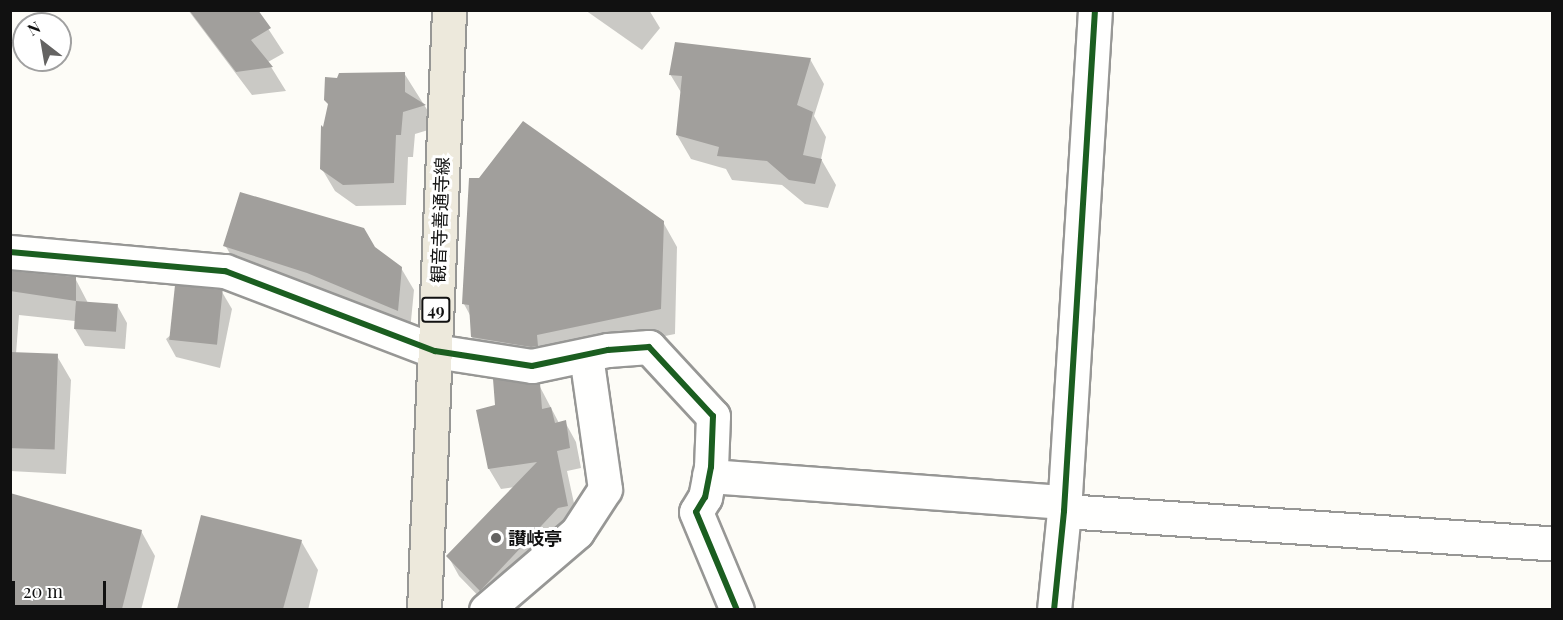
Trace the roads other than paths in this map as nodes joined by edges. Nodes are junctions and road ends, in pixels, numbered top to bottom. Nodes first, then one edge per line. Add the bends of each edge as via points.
1 (449, 10) edge
2 (1095, 10) edge
3 (10, 252) edge
4 (435, 351) junction
5 (586, 355) junction
6 (709, 476) junction
7 (1064, 506) junction
8 (1552, 543) edge
9 (424, 609) edge
10 (486, 609) edge
11 (737, 609) edge
12 (1054, 609) edge

1 - 4 main road, 観音寺善通寺線 / 49
2 - 7 street
3 - 4 street via 225,271
4 - 5 street via 532,366
4 - 9 main road, 観音寺善通寺線 / 49
5 - 6 street via 649,347 713,416
5 - 10 street via 605,489 576,532
6 - 7 street
6 - 11 street via 705,497 696,512
7 - 8 street
7 - 12 street

